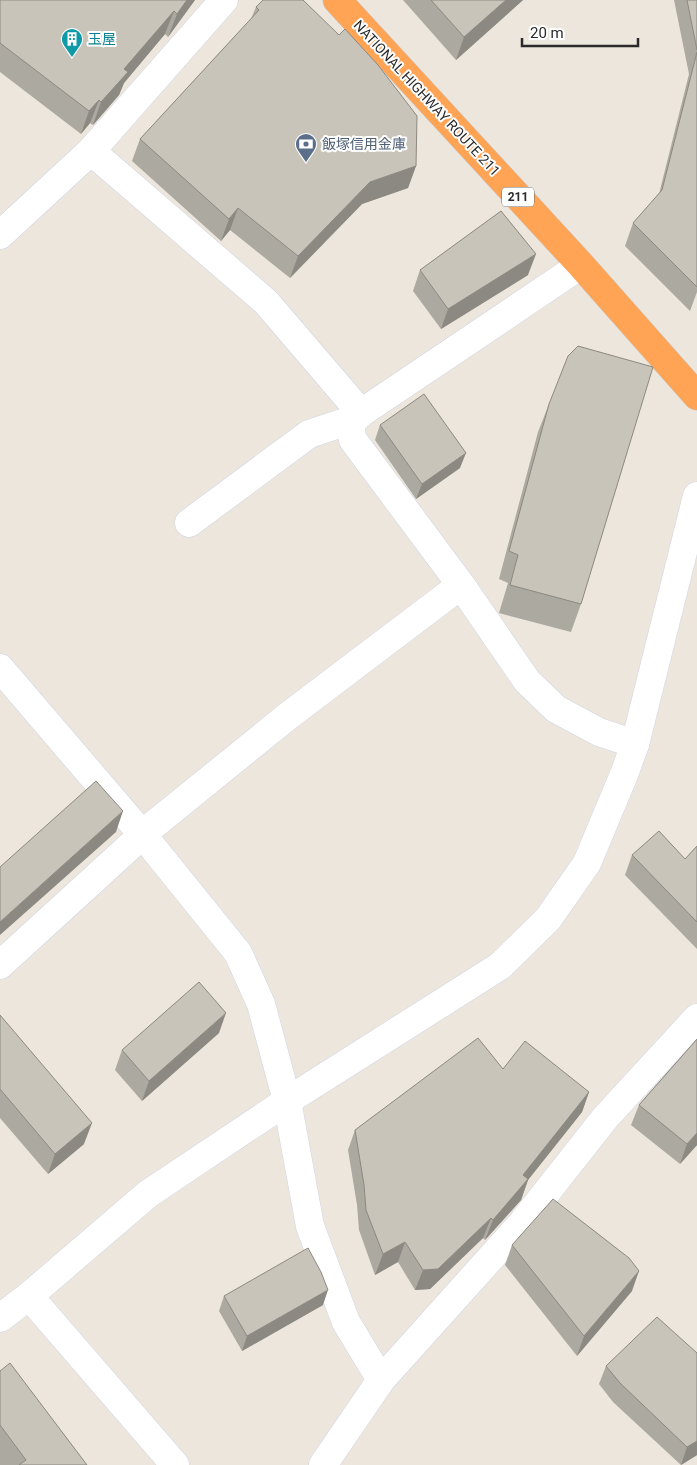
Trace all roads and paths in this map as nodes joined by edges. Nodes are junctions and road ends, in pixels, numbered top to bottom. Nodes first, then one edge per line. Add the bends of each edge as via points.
1 (224, 0) edge
2 (337, 0) edge
3 (91, 151) junction
4 (0, 235) edge
5 (581, 265) junction
6 (697, 396) edge
7 (357, 416) junction
8 (697, 496) edge
9 (189, 523) dead end
10 (460, 585) junction
11 (0, 668) edge
12 (635, 744) junction
13 (142, 834) junction
14 (0, 964) edge
15 (697, 1018) edge
16 (287, 1101) junction
17 (29, 1296) junction
18 (0, 1318) edge
19 (381, 1380) junction
20 (175, 1465) edge
21 (323, 1465) edge

1 - 3 street
2 - 5 highway, NATIONAL HIGHWAY ROUTE 211 / 211
3 - 4 street
3 - 7 street via 266,302
5 - 6 highway, NATIONAL HIGHWAY ROUTE 211 / 211
5 - 7 street
7 - 9 street via 309,434
7 - 10 street via 350,431 353,440
8 - 12 street
10 - 12 street via 527,681 556,709 599,732
10 - 13 street via 288,716
11 - 13 street
12 - 16 street via 587,863 548,919 500,966
13 - 14 street
13 - 16 street via 238,953 261,1004
15 - 19 street via 605,1118 523,1222
16 - 17 street via 148,1194
16 - 19 street via 310,1226 346,1322
17 - 18 street
17 - 20 street
19 - 21 street

